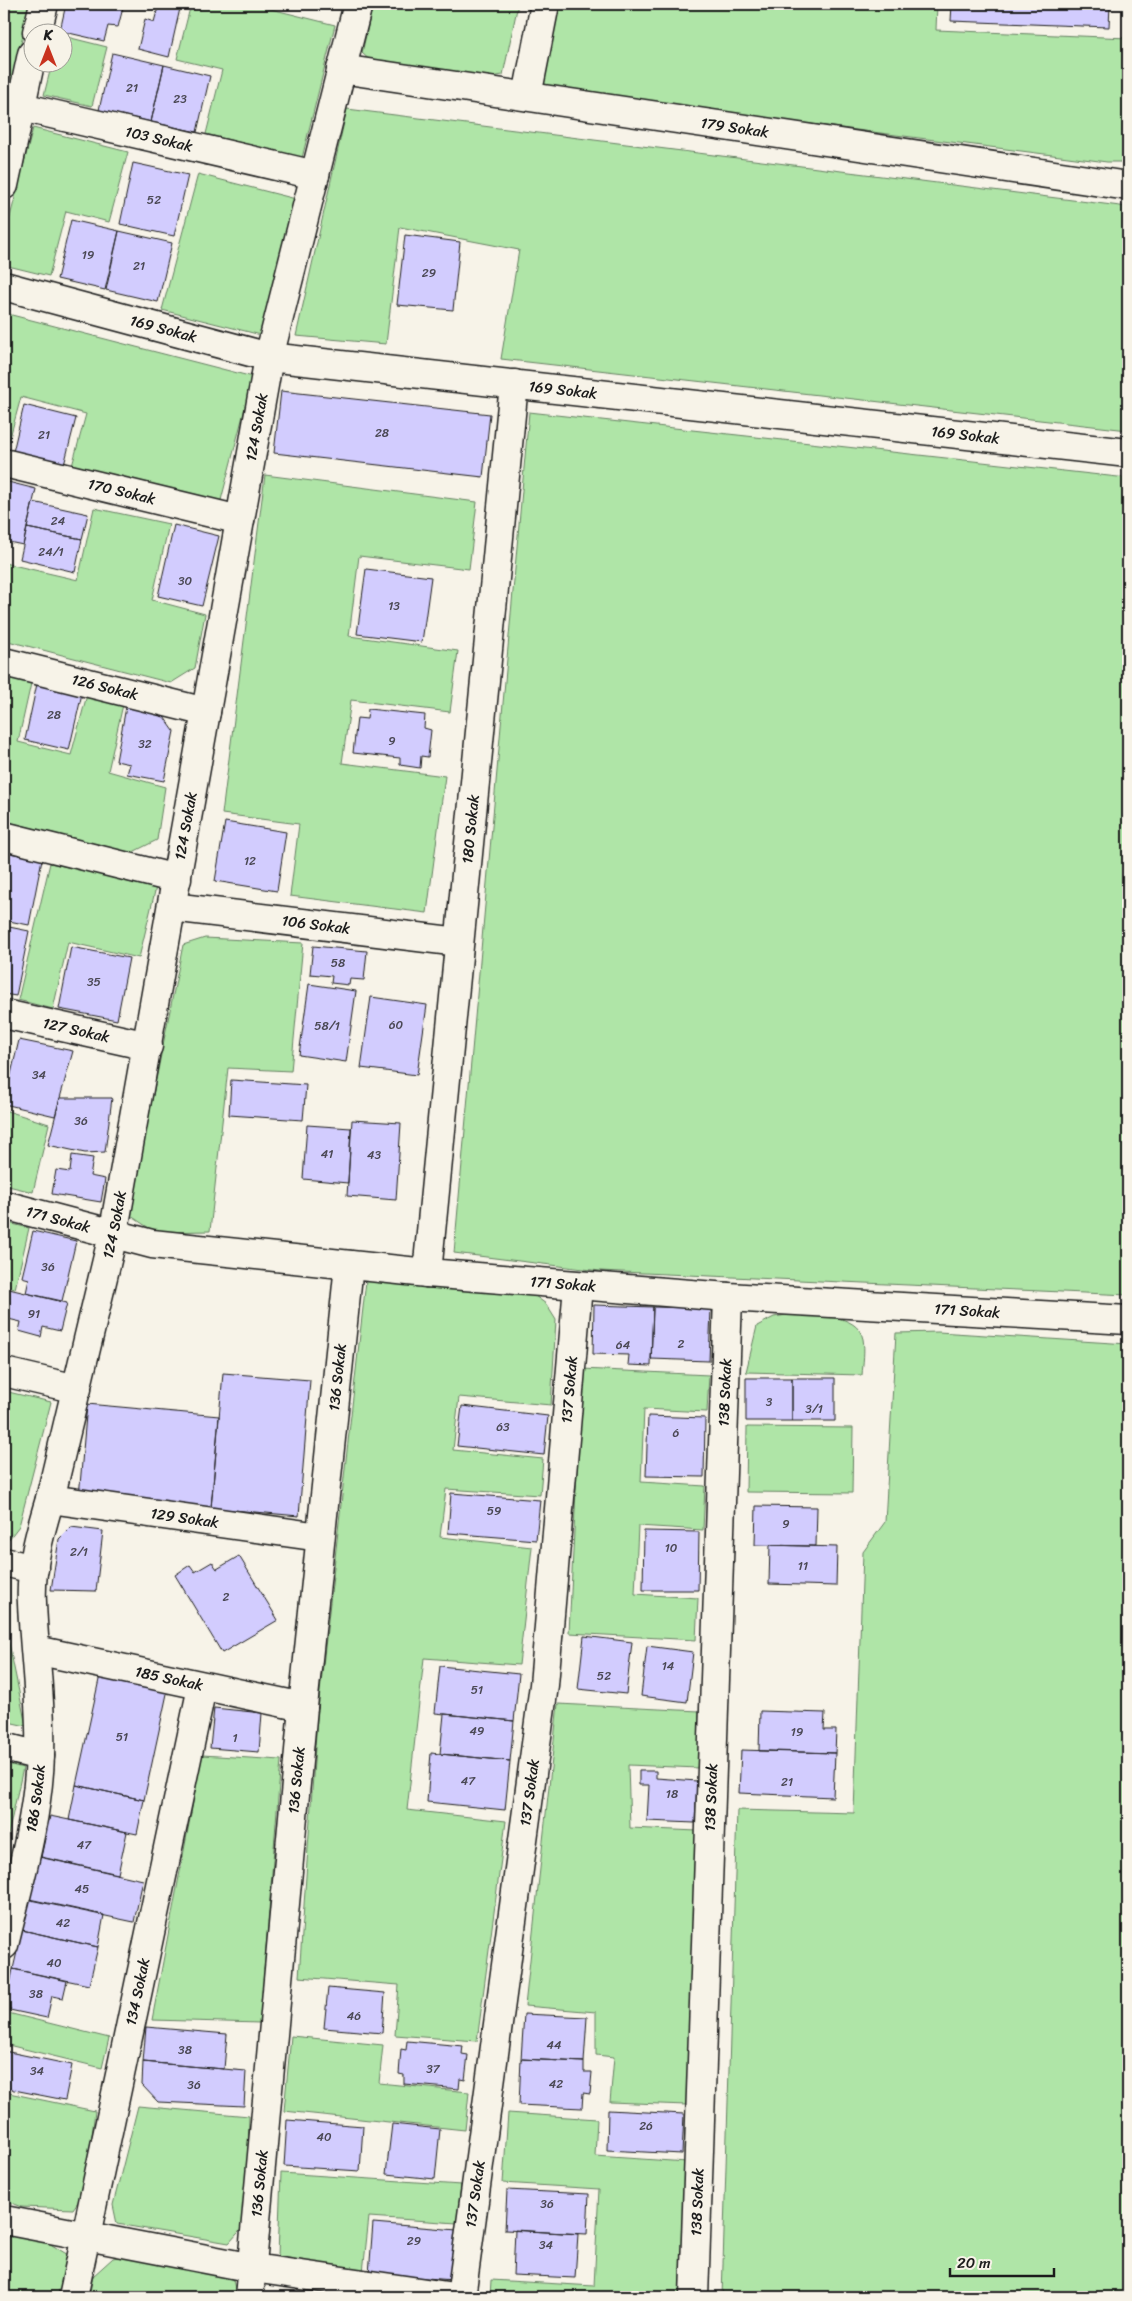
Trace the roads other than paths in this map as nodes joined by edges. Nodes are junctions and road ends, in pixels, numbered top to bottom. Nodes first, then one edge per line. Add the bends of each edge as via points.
1 (44, 4) edge
2 (545, 4) edge
3 (351, 5) edge
4 (40, 22) edge
5 (341, 69) junction
6 (25, 72) edge
7 (527, 96) junction
8 (12, 106) edge
9 (314, 175) junction
10 (4, 185) edge
11 (1128, 186) edge
12 (4, 286) edge
13 (269, 357) junction
14 (514, 384) junction
15 (1128, 453) edge
16 (4, 463) edge
17 (240, 520) junction
18 (4, 662) edge
19 (206, 712) junction
20 (4, 836) edge
21 (177, 879) junction
22 (172, 907) junction
23 (459, 942) junction
24 (4, 1014) edge
25 (148, 1046) junction
26 (4, 1205) edge
27 (113, 1234) junction
28 (348, 1264) junction
29 (427, 1273) junction
30 (578, 1286) junction
31 (728, 1297) junction
32 (1128, 1320) edge
33 (4, 1372) edge
34 (77, 1389) junction
35 (50, 1499) junction
36 (320, 1537) junction
37 (4, 1562) edge
38 (34, 1569) junction
39 (36, 1650) junction
40 (202, 1686) junction
41 (303, 1707) junction
42 (4, 1747) edge
43 (40, 1756) junction
44 (4, 1945) edge
45 (4, 2220) edge
46 (86, 2236) junction
47 (253, 2268) junction
48 (73, 2297) edge
49 (249, 2297) edge
50 (454, 2297) edge
51 (461, 2297) edge
52 (694, 2297) edge

1 - 4 street
2 - 7 street
3 - 5 street, 124 Sokak
5 - 7 street, 179 Sokak
5 - 9 street, 124 Sokak
6 - 8 street
7 - 11 street, 179 Sokak
8 - 9 street, 103 Sokak
8 - 10 street
9 - 13 street, 124 Sokak
12 - 13 street, 169 Sokak
13 - 14 street, 169 Sokak
13 - 17 street, 124 Sokak
14 - 15 street, 169 Sokak
14 - 23 street, 180 Sokak
16 - 17 street, 170 Sokak
17 - 19 street, 124 Sokak
18 - 19 street, 126 Sokak
19 - 21 street, 124 Sokak
20 - 21 street
21 - 22 street, 124 Sokak
22 - 23 street, 106 Sokak
22 - 25 street, 124 Sokak
23 - 29 street, 180 Sokak
24 - 25 street, 127 Sokak
25 - 27 street, 124 Sokak
26 - 27 street, 171 Sokak
27 - 28 street, 171 Sokak via 152,1244
27 - 34 street, 124 Sokak
28 - 29 street, 171 Sokak
28 - 36 street, 136 Sokak
29 - 30 street, 171 Sokak
30 - 31 street, 171 Sokak
30 - 51 street, 137 Sokak via 544,1685
31 - 32 street, 171 Sokak
31 - 52 street, 138 Sokak
33 - 34 street
34 - 35 street, 124 Sokak
35 - 36 street, 129 Sokak
35 - 38 street, 124 Sokak
36 - 41 street, 136 Sokak
37 - 38 street
38 - 39 street, 124 Sokak via 32,1602
39 - 40 street, 185 Sokak
39 - 43 street, 186 Sokak
40 - 41 street, 185 Sokak
40 - 46 street, 134 Sokak
41 - 47 street, 136 Sokak
42 - 43 street
43 - 44 street, 186 Sokak via 36,1810
45 - 46 street
46 - 47 street
46 - 48 street, 134 Sokak
47 - 49 street, 136 Sokak
47 - 50 street

